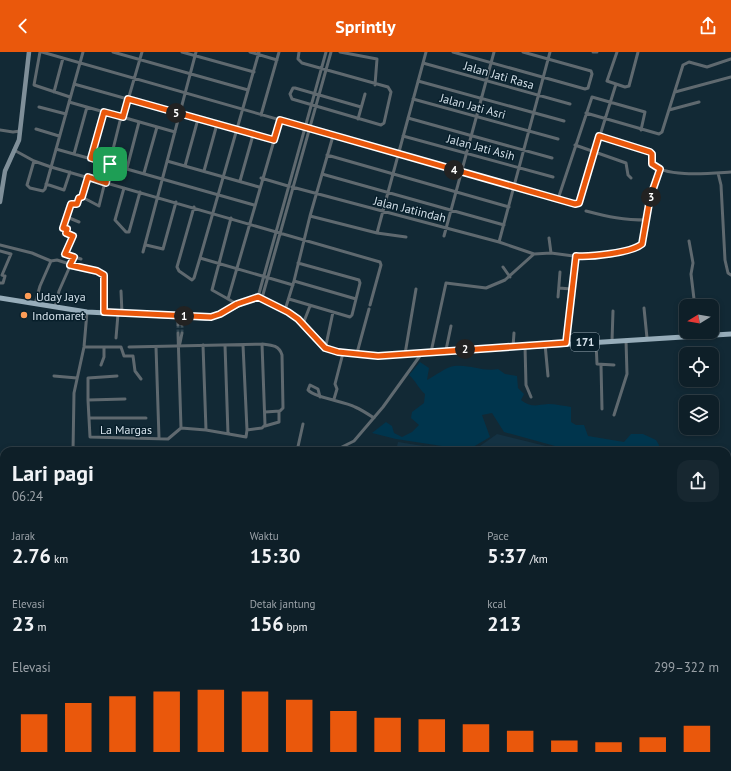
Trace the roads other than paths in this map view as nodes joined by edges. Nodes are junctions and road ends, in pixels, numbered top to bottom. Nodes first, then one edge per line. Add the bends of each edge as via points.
1 (29, 52) edge
2 (41, 52) edge
3 (83, 52) edge
4 (113, 52) edge
5 (142, 52) edge
6 (182, 52) edge
7 (250, 52) edge
8 (279, 52) edge
9 (299, 52) edge
10 (326, 52) edge
11 (331, 52) edge
12 (340, 52) edge
13 (426, 52) edge
14 (453, 52) edge
15 (494, 52) edge
16 (524, 52) edge
17 (550, 52) edge
18 (593, 52) edge
19 (597, 52) edge
20 (617, 52) edge
21 (638, 52) edge
22 (258, 53) edge
23 (56, 54) edge
24 (196, 54) edge
25 (63, 58) junction
26 (548, 59) junction
27 (731, 59) edge
28 (140, 60) junction
29 (276, 60) junction
30 (491, 62) junction
31 (80, 63) junction
32 (423, 63) junction
33 (324, 70) junction
34 (254, 72) junction
35 (190, 74) junction
36 (543, 77) junction
37 (731, 77) edge
38 (134, 78) junction
39 (418, 81) junction
40 (486, 81) junction
41 (74, 84) junction
42 (375, 84) junction
43 (616, 84) junction
44 (248, 90) junction
45 (54, 92) junction
46 (675, 92) junction
47 (185, 93) junction
48 (318, 93) junction
49 (365, 94) dead end
50 (538, 95) junction
51 (70, 97) junction
52 (481, 98) junction
53 (128, 99) junction
54 (413, 99) junction
55 (611, 100) junction
56 (69, 102) junction
57 (699, 102) dead end
58 (570, 104) dead end
59 (314, 106) junction
60 (39, 107) dead end
61 (86, 107) junction
62 (361, 107) junction
63 (242, 110) junction
64 (669, 110) junction
65 (104, 112) junction
66 (533, 113) junction
67 (586, 113) junction
68 (66, 114) junction
69 (180, 114) junction
70 (261, 115) junction
71 (123, 117) junction
72 (476, 117) junction
73 (408, 118) junction
74 (605, 118) junction
75 (198, 119) junction
76 (358, 119) junction
77 (280, 120) junction
78 (564, 121) dead end
79 (139, 122) junction
80 (217, 124) junction
81 (158, 127) junction
82 (308, 128) junction
83 (36, 129) dead end
84 (0, 130) edge
85 (236, 130) junction
86 (642, 130) junction
87 (20, 131) junction
88 (528, 131) junction
89 (174, 132) junction
90 (253, 134) junction
91 (471, 135) junction
92 (59, 136) junction
93 (333, 136) junction
94 (403, 136) junction
95 (599, 136) junction
96 (558, 139) dead end
97 (274, 140) junction
98 (575, 145) junction
99 (56, 149) junction
100 (523, 150) junction
101 (16, 151) junction
102 (594, 151) junction
103 (466, 153) junction
104 (74, 154) junction
105 (327, 155) junction
106 (398, 155) junction
107 (91, 158) junction
108 (552, 158) dead end
109 (34, 161) junction
110 (167, 161) junction
111 (110, 164) junction
112 (185, 166) junction
113 (51, 167) junction
114 (519, 167) junction
115 (126, 168) junction
116 (660, 169) junction
117 (204, 171) junction
118 (292, 171) junction
119 (70, 172) junction
120 (297, 172) junction
121 (461, 172) junction
122 (731, 172) edge
123 (144, 173) junction
124 (718, 173) junction
125 (322, 174) junction
126 (393, 175) junction
127 (222, 176) junction
128 (88, 177) junction
129 (553, 177) dead end
130 (162, 178) junction
131 (261, 178) junction
132 (631, 178) dead end
133 (240, 181) junction
134 (106, 183) junction
135 (46, 184) junction
136 (288, 186) junction
137 (514, 186) junction
138 (259, 187) junction
139 (292, 187) junction
140 (124, 188) junction
141 (140, 192) junction
142 (388, 192) junction
143 (455, 192) junction
144 (217, 194) junction
145 (316, 194) junction
146 (82, 197) junction
147 (157, 197) junction
148 (558, 199) junction
149 (0, 202) edge
150 (176, 202) junction
151 (254, 205) junction
152 (509, 207) junction
153 (194, 208) junction
154 (450, 210) junction
155 (586, 211) dead end
156 (212, 212) junction
157 (383, 212) junction
158 (310, 216) junction
159 (67, 217) junction
160 (231, 218) junction
161 (647, 220) junction
162 (78, 222) dead end
163 (248, 223) junction
164 (504, 225) junction
165 (446, 228) junction
166 (276, 230) junction
167 (280, 233) junction
168 (377, 233) junction
169 (444, 236) dead end
170 (406, 237) dead end
171 (549, 238) dead end
172 (304, 240) junction
173 (689, 241) dead end
174 (499, 242) junction
175 (0, 245) edge
176 (146, 245) junction
177 (0, 251) edge
178 (143, 252) dead end
179 (551, 253) junction
180 (534, 254) junction
181 (576, 256) junction
182 (74, 257) junction
183 (200, 258) junction
184 (81, 259) dead end
185 (51, 261) junction
186 (218, 263) junction
187 (298, 263) junction
188 (70, 265) junction
189 (503, 267) dead end
190 (236, 268) junction
191 (560, 272) dead end
192 (731, 275) edge
193 (264, 276) junction
194 (510, 277) junction
195 (268, 278) junction
196 (294, 281) junction
197 (0, 283) edge
198 (293, 286) junction
199 (559, 288) junction
200 (416, 289) dead end
201 (571, 290) junction
202 (122, 291) dead end
203 (260, 297) junction
204 (558, 297) dead end
205 (0, 298) edge
206 (228, 299) junction
207 (289, 299) junction
208 (356, 299) junction
209 (694, 299) edge
210 (35, 304) junction
211 (234, 305) junction
212 (370, 305) dead end
213 (310, 306) junction
214 (55, 307) junction
215 (644, 308) dead end
216 (369, 309) dead end
217 (285, 310) junction
218 (613, 311) dead end
219 (87, 312) junction
220 (104, 312) junction
221 (333, 312) junction
222 (120, 313) junction
223 (180, 316) junction
224 (303, 324) junction
225 (180, 325) tunnel mouth
226 (451, 326) dead end
227 (180, 333) tunnel mouth
228 (514, 333) dead end
229 (719, 334) edge
230 (731, 334) edge
231 (679, 335) edge
232 (116, 338) dead end
233 (646, 338) junction
234 (626, 340) junction
235 (612, 341) junction
236 (596, 342) junction
237 (566, 343) junction
238 (180, 344) junction
239 (262, 344) junction
240 (545, 344) junction
241 (203, 345) junction
242 (225, 345) junction
243 (244, 345) junction
244 (525, 346) junction
245 (84, 347) junction
246 (104, 347) junction
247 (128, 347) dead end
248 (156, 347) junction
249 (513, 347) junction
250 (325, 348) junction
251 (446, 350) junction
252 (431, 352) junction
253 (343, 353) junction
254 (357, 353) junction
255 (423, 353) junction
256 (405, 354) junction
257 (101, 365) dead end
258 (601, 365) junction
259 (614, 366) dead end
260 (54, 376) dead end
261 (117, 376) dead end
262 (548, 376) dead end
263 (77, 378) junction
264 (141, 379) dead end
265 (320, 397) junction
266 (531, 397) dead end
267 (334, 398) junction
268 (125, 399) dead end
269 (88, 400) junction
270 (602, 409) dead end
271 (279, 411) junction
272 (265, 412) junction
273 (614, 415) dead end
274 (88, 418) junction
275 (146, 418) dead end
276 (374, 418) junction
277 (303, 424) dead end
278 (265, 426) junction
279 (181, 428) junction
280 (206, 430) junction
281 (247, 430) junction
282 (228, 434) junction
283 (159, 438) junction
284 (73, 447) edge
285 (298, 447) edge
286 (344, 447) edge

1 - 87 street
2 - 23 street
2 - 45 street via 34,85
3 - 31 street
4 - 28 street
5 - 28 street
6 - 24 street
7 - 22 street
8 - 29 street
9 - 33 street via 299,61
10 - 33 street
11 - 33 street
12 - 42 street via 378,59
13 - 32 street
14 - 30 street
15 - 30 street
16 - 26 street
17 - 26 street
18 - 19 street
20 - 43 street via 607,80
21 - 43 street via 628,87
22 - 29 street
22 - 34 street
23 - 25 street
24 - 34 street
24 - 35 street
25 - 31 street
25 - 45 street
26 - 36 street
26 - 36 street via 591,71 592,74 587,89
27 - 46 street via 707,67 685,63
28 - 35 street
28 - 38 street
29 - 70 street
30 - 36 street
30 - 40 street
31 - 38 street
31 - 41 street
32 - 39 street
32 - 40 street, Jalan Jati Rasa
33 - 42 street
33 - 48 street
34 - 44 street
35 - 44 street
35 - 47 street
36 - 50 street
37 - 46 street
38 - 47 street
38 - 53 street
39 - 52 street
39 - 54 street
40 - 50 street, Jalan Jati Rasa
40 - 52 street
41 - 51 street
41 - 53 street
42 - 76 street via 391,90 384,122 381,125
43 - 55 street
44 - 63 street
45 - 51 street
46 - 64 street
47 - 63 street
47 - 69 street
48 - 59 street
48 - 59 street via 294,88 290,94 292,99
48 - 62 street
49 - 62 street
50 - 58 street, Jalan Jati Rasa
50 - 66 street
51 - 56 street
52 - 66 street
52 - 72 street
53 - 69 street
53 - 71 street
54 - 72 street, Jalan Jati Asri
54 - 73 street
55 - 67 street via 592,97
55 - 74 street
55 - 86 street via 645,112
56 - 61 street
56 - 68 street
57 - 64 street
59 - 76 street
59 - 82 street
60 - 68 street
61 - 65 street
61 - 104 street
62 - 76 street
63 - 70 street
63 - 85 street
64 - 86 street via 660,133 657,135
65 - 71 street
65 - 107 street
66 - 78 street
66 - 88 street
67 - 74 street
67 - 98 street
68 - 92 street
69 - 75 street
69 - 89 street
70 - 77 street
71 - 79 street
71 - 111 street
72 - 88 street, Jalan Jati Asri
72 - 91 street
73 - 91 street
73 - 94 street
74 - 86 street
74 - 95 street
75 - 80 street
75 - 112 street
77 - 82 street
77 - 97 street
79 - 81 street
79 - 115 street
80 - 85 street
80 - 117 street
81 - 89 street
81 - 123 street
82 - 93 street
82 - 118 street
82 - 120 street
83 - 92 street
84 - 87 street
85 - 90 street
85 - 127 street
87 - 101 street
88 - 96 street, Jalan Jati Asri
88 - 100 street
89 - 110 street
90 - 97 street
90 - 133 street
91 - 100 street
91 - 103 street
92 - 99 street
93 - 105 street
93 - 106 street
94 - 103 street, Jalan Jati Asih
94 - 106 street
95 - 102 street
95 - 116 street via 650,152 652,164
97 - 131 street
98 - 102 street
98 - 148 street
99 - 104 street
99 - 113 street
100 - 108 street
100 - 114 street
101 - 109 street
101 - 149 street via 5,171
102 - 132 street via 626,163
102 - 148 street via 579,203
103 - 114 street, Jalan Jati Asih
103 - 121 street
104 - 107 street
105 - 125 street
105 - 126 street
106 - 121 street
106 - 126 street
107 - 111 street
109 - 113 street
109 - 135 street via 27,182 28,187 43,191
110 - 112 street
110 - 130 street
111 - 115 street
111 - 134 street
112 - 117 street
113 - 119 street
113 - 135 street
114 - 129 street, Jalan Jati Asih
114 - 137 street
115 - 123 street
116 - 124 street
116 - 161 street via 650,198
117 - 127 street
118 - 120 street
118 - 136 street
119 - 128 street
119 - 135 street via 64,190
120 - 139 street
121 - 137 street
121 - 143 street
122 - 124 street
123 - 130 street
124 - 192 street via 721,185 725,260 728,273
125 - 142 street
125 - 145 street
126 - 142 street
126 - 143 street
127 - 133 street
127 - 144 street
128 - 134 street
128 - 146 street
130 - 144 street
130 - 147 street
131 - 136 street
131 - 138 street
133 - 138 street
134 - 140 street
134 - 146 street via 99,206
136 - 166 street
137 - 148 street
137 - 152 street
138 - 151 street
139 - 145 street, Jalan Jatiindah
139 - 167 street
140 - 141 street
140 - 141 street via 115,220 126,232 129,232
141 - 147 street
142 - 154 street
142 - 157 street
143 - 152 street
143 - 154 street
144 - 151 street
144 - 156 street
145 - 157 street, Jalan Jatiindah
145 - 158 street
146 - 159 street via 77,204 71,204
147 - 150 street
147 - 176 street
150 - 153 street
150 - 176 street via 163,249
151 - 163 street
152 - 164 street
153 - 156 street
153 - 183 street via 177,270 193,280
154 - 164 street
154 - 165 street
155 - 161 street via 607,218
156 - 160 street
156 - 183 street
157 - 165 street, Jalan Jatiindah
157 - 168 street
158 - 168 street
158 - 172 street
159 - 162 street
159 - 182 street via 63,228 67,229 66,233 73,236 65,254
160 - 163 street
160 - 186 street
161 - 181 street via 643,242 639,246 604,254
163 - 166 street
163 - 190 street
164 - 174 street
165 - 169 street
165 - 174 street, Jalan Jatiindah
166 - 167 street
166 - 193 street
167 - 172 street
167 - 195 street
168 - 170 street
171 - 179 street
172 - 187 street
172 - 212 street via 380,262
173 - 209 street via 693,263 691,274
174 - 180 street, Jalan Jatiindah
175 - 185 street
176 - 178 street
177 - 197 street via 11,254 2,275 5,276 3,283
179 - 180 street
179 - 181 street
180 - 194 street
181 - 201 street
182 - 184 street
182 - 188 street
183 - 186 street
185 - 188 street via 57,260
185 - 210 street
186 - 190 street
186 - 206 street via 212,290
187 - 196 street
187 - 208 street via 359,280
188 - 214 street
188 - 220 street via 104,275
189 - 194 street
190 - 193 street
190 - 206 street
191 - 199 street
193 - 195 street
193 - 203 street
194 - 252 street via 486,288 446,283
195 - 198 street
195 - 203 street
196 - 198 street
196 - 208 street
198 - 207 street
199 - 201 street
199 - 204 street
200 - 256 street
201 - 237 street
202 - 222 street
203 - 211 main road
203 - 217 main road
205 - 210 main road
206 - 211 street
207 - 213 street
207 - 217 street
208 - 221 street via 351,316
210 - 214 main road
211 - 223 main road via 211,317
213 - 221 street
213 - 224 street
214 - 219 main road
215 - 233 street
216 - 254 street
217 - 224 main road
218 - 235 street
219 - 220 main road
219 - 245 street
220 - 222 main road
221 - 250 street
222 - 223 main road
222 - 232 street
223 - 225 street
224 - 250 main road
226 - 251 street
227 - 238 street
228 - 249 street
229 - 230 main road, 171
231 - 233 main road, 171
233 - 234 main road, 171
234 - 235 main road, 171
234 - 273 street via 627,374
235 - 236 main road, 171
236 - 237 main road, 171
236 - 258 street via 596,363
237 - 240 main road, 171
238 - 241 street
238 - 248 street
238 - 279 street
239 - 243 street
239 - 271 street via 274,346 282,355 283,408
239 - 272 street
240 - 244 main road, 171
240 - 262 street
241 - 242 street
241 - 280 street
242 - 243 street
242 - 282 street
243 - 281 street
244 - 249 main road, 171
244 - 266 street via 526,384
245 - 246 street
245 - 263 street
246 - 257 street
246 - 264 street via 121,347 124,356 133,356 135,371
247 - 248 street
248 - 283 street, La Margas
249 - 251 main road, 171
250 - 253 main road, 171
251 - 252 main road, 171
252 - 255 main road, 171
253 - 254 main road, 171
253 - 267 street
254 - 256 main road, 171 via 378,356
255 - 256 main road, 171
255 - 276 street
258 - 259 street
258 - 270 street
260 - 263 street
261 - 269 street, La Margas via 88,378
263 - 284 street
265 - 265 street via 309,392 310,385 318,389
265 - 267 street
267 - 276 street
268 - 269 street
269 - 274 street, La Margas
271 - 272 street
271 - 278 street via 279,422
272 - 278 street
274 - 275 street
274 - 283 street, La Margas via 89,435 92,438
276 - 286 street via 351,444
277 - 285 street
278 - 281 street
279 - 280 street
279 - 283 street via 168,439
280 - 282 street
281 - 282 street via 246,437

